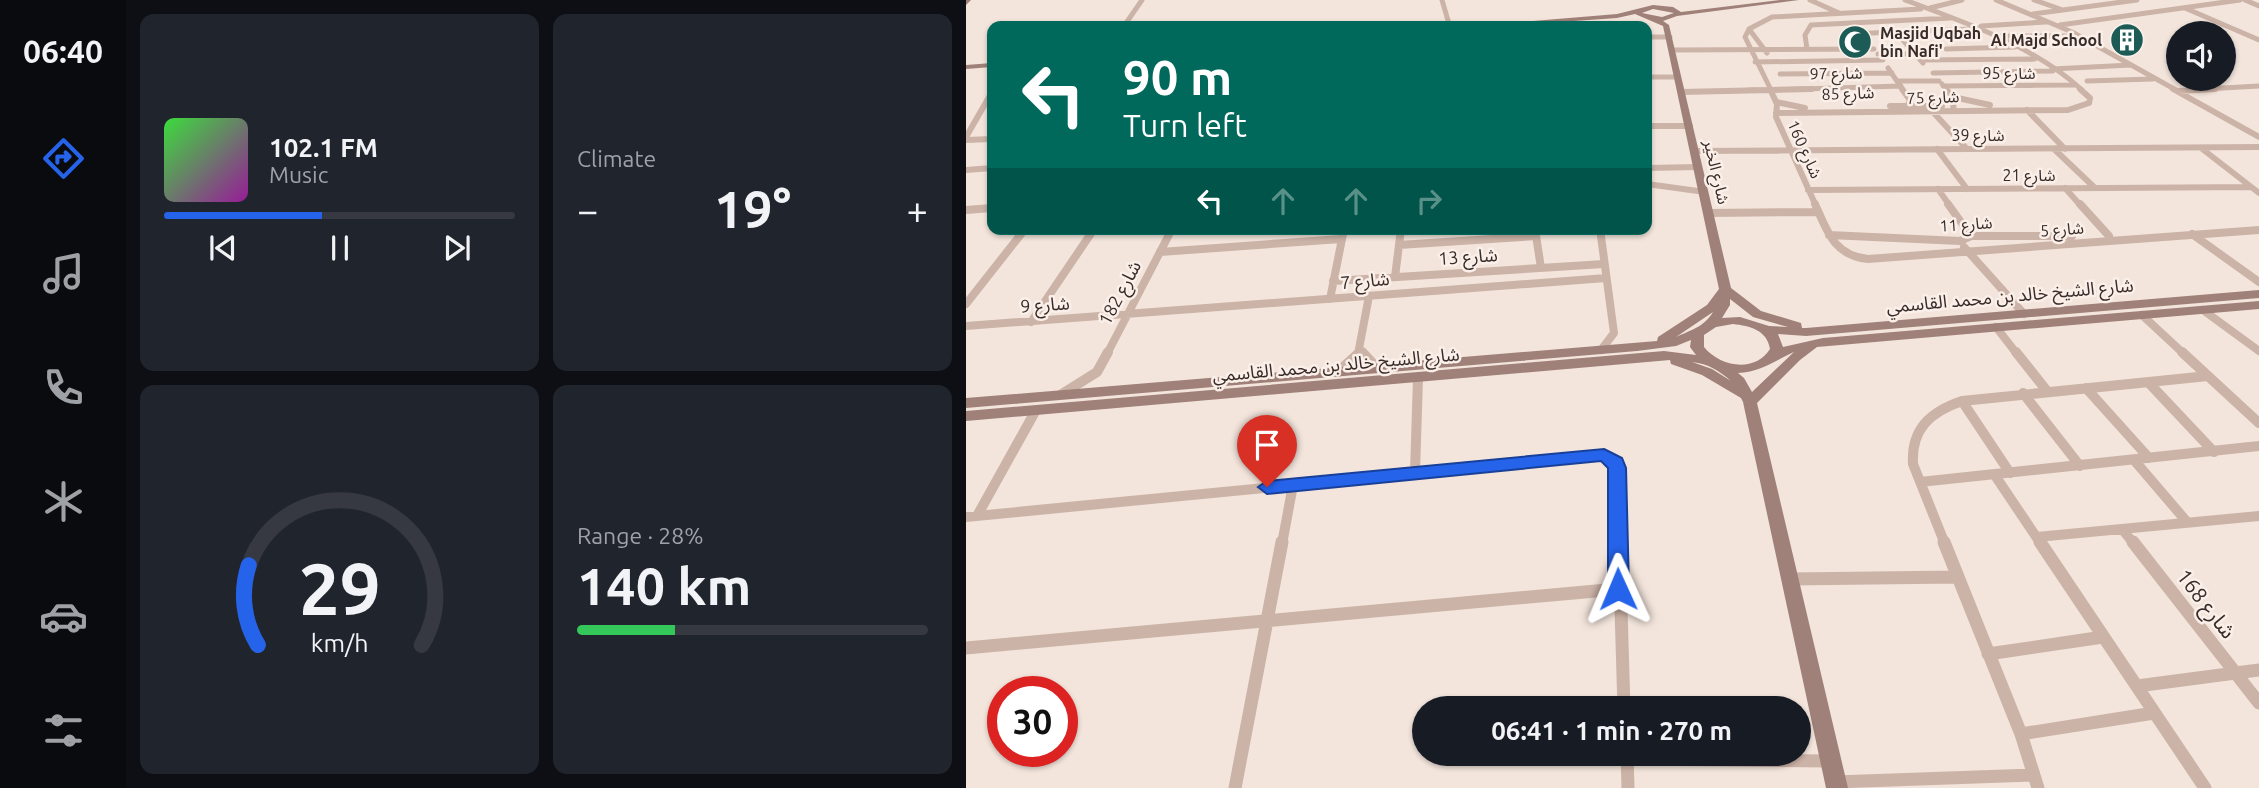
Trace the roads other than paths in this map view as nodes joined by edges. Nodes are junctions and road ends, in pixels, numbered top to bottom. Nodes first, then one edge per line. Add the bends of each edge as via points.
1 (1142, 0) edge
2 (1149, 0) edge
3 (1441, 0) edge
4 (1640, 0) edge
5 (1651, 0) edge
6 (1771, 0) edge
7 (1796, 0) edge
8 (1810, 0) edge
9 (1905, 0) edge
10 (1962, 0) edge
11 (1996, 0) edge
12 (2034, 0) edge
13 (2066, 0) edge
14 (2104, 0) edge
15 (2130, 0) edge
16 (2137, 0) edge
17 (2214, 0) edge
18 (2242, 0) edge
19 (1820, 1) edge
20 (2223, 2) junction
21 (2113, 3) junction
22 (2259, 6) edge
23 (1661, 7) junction
24 (2086, 7) junction
25 (1931, 8) junction
26 (2185, 8) junction
27 (1706, 9) junction
28 (2063, 10) junction
29 (2160, 11) junction
30 (1840, 13) junction
31 (1645, 14) junction
32 (2032, 14) junction
33 (1602, 17) junction
34 (1955, 18) junction
35 (1615, 19) junction
36 (1127, 21) edge
37 (1449, 21) edge
38 (1546, 21) edge
39 (1587, 21) edge
40 (2050, 21) junction
41 (1671, 22) junction
42 (1856, 23) junction
43 (1969, 24) junction
44 (2060, 25) junction
45 (1997, 27) junction
46 (1749, 29) junction
47 (1978, 29) junction
48 (1930, 30) junction
49 (1896, 32) junction
50 (1860, 33) junction
51 (1868, 33) junction
52 (1652, 34) edge
53 (1993, 35) junction
54 (2080, 36) junction
55 (2025, 37) junction
56 (1938, 38) junction
57 (2259, 40) edge
58 (2013, 46) junction
59 (1807, 49) junction
60 (1841, 49) junction
61 (1946, 49) junction
62 (1672, 50) junction
63 (1750, 50) junction
64 (1764, 50) junction
65 (1876, 51) junction
66 (1914, 54) junction
67 (2035, 59) junction
68 (1883, 60) junction
69 (1920, 60) junction
70 (1956, 60) junction
71 (1775, 61) junction
72 (1755, 62) junction
73 (987, 63) edge
74 (966, 65) edge
75 (2132, 65) junction
76 (2052, 70) junction
77 (1892, 73) junction
78 (1933, 73) junction
79 (1780, 74) junction
80 (1678, 76) junction
81 (1652, 77) edge
82 (2155, 79) junction
83 (2087, 81) junction
84 (1941, 83) junction
85 (1899, 84) junction
86 (2166, 85) edge
87 (2259, 86) edge
88 (2078, 87) junction
89 (2236, 87) edge
90 (1782, 88) junction
91 (2177, 91) edge
92 (1681, 92) junction
93 (1774, 95) junction
94 (1953, 97) junction
95 (987, 99) edge
96 (2089, 103) junction
97 (1917, 105) junction
98 (1909, 106) junction
99 (1990, 106) junction
100 (981, 108) junction
101 (987, 108) edge
102 (1829, 108) junction
103 (1954, 109) junction
104 (2027, 110) junction
105 (1813, 111) junction
106 (1934, 112) junction
107 (1776, 113) junction
108 (976, 118) junction
109 (966, 119) edge
110 (1652, 126) edge
111 (1689, 126) junction
112 (2259, 137) edge
113 (987, 138) edge
114 (966, 139) edge
115 (2259, 147) edge
116 (2200, 148) junction
117 (1937, 149) junction
118 (1966, 149) junction
119 (2054, 149) junction
120 (2065, 149) junction
121 (1697, 151) junction
122 (1791, 151) junction
123 (1699, 167) junction
124 (987, 168) edge
125 (1652, 168) edge
126 (966, 170) edge
127 (1652, 185) edge
128 (2251, 187) junction
129 (2065, 188) junction
130 (2095, 188) junction
131 (1938, 189) junction
132 (1966, 189) junction
133 (1808, 190) junction
134 (1705, 192) junction
135 (2259, 193) edge
136 (987, 208) edge
137 (966, 210) edge
138 (1817, 212) junction
139 (1710, 213) junction
140 (2259, 230) edge
141 (2192, 234) junction
142 (1020, 235) edge
143 (1090, 235) edge
144 (1169, 235) edge
145 (1342, 235) edge
146 (1400, 235) edge
147 (1512, 235) edge
148 (1535, 235) edge
149 (1601, 235) edge
150 (1829, 235) junction
151 (1971, 236) junction
152 (2109, 236) junction
153 (2148, 236) junction
154 (1341, 239) junction
155 (1960, 241) junction
156 (1399, 245) junction
157 (1966, 250) junction
158 (1160, 252) junction
159 (1868, 259) joint
160 (1604, 264) junction
161 (1541, 268) junction
162 (1395, 277) junction
163 (1606, 278) junction
164 (1333, 281) junction
165 (2259, 282) edge
166 (1725, 289) junction
167 (2259, 294) edge
168 (1368, 296) junction
169 (1329, 299) junction
170 (966, 304) edge
171 (2259, 305) edge
172 (2203, 310) junction
173 (2024, 314) junction
174 (1126, 315) junction
175 (2142, 315) junction
176 (1031, 322) junction
177 (966, 327) edge
178 (1706, 327) junction
179 (1759, 327) junction
180 (1996, 327) junction
181 (1614, 333) junction
182 (1823, 336) junction
183 (1601, 350) junction
184 (1648, 350) junction
185 (1360, 351) junction
186 (2259, 351) edge
187 (1769, 360) junction
188 (1715, 363) junction
189 (1377, 368) junction
190 (1097, 372) junction
191 (1338, 372) junction
192 (2208, 376) junction
193 (1418, 378) junction
194 (2148, 382) junction
195 (2086, 388) junction
196 (1112, 390) junction
197 (2047, 391) junction
198 (2023, 394) junction
199 (1061, 395) junction
200 (1962, 401) junction
201 (1750, 402) junction
202 (966, 403) edge
203 (1036, 410) junction
204 (966, 416) edge
205 (2259, 423) edge
206 (2259, 446) edge
207 (2214, 452) junction
208 (2149, 458) junction
209 (2134, 460) junction
210 (2080, 466) junction
211 (1415, 472) junction
212 (2010, 472) junction
213 (1994, 474) junction
214 (1920, 482) junction
215 (1293, 485) junction
216 (2259, 516) edge
217 (971, 517) edge
218 (2187, 522) junction
219 (2122, 529) junction
220 (2037, 537) junction
221 (1957, 577) junction
222 (1790, 579) junction
223 (1618, 589) junction
224 (1267, 621) junction
225 (2103, 637) junction
226 (966, 648) edge
227 (1988, 654) junction
228 (2259, 670) edge
229 (2236, 673) junction
230 (2137, 686) junction
231 (1623, 696) edge
232 (2259, 703) edge
233 (2154, 713) junction
234 (2021, 734) junction
235 (1811, 761) edge
236 (1831, 761) junction
237 (1627, 766) edge
238 (2036, 782) edge
239 (1836, 785) edge
240 (1235, 788) edge
241 (1628, 788) edge
242 (2205, 788) edge

1 - 2 street
1 - 36 street
3 - 37 street
4 - 31 street
4 - 33 street
5 - 23 street
5 - 27 street
6 - 27 street
7 - 27 street
8 - 19 street
9 - 25 street
10 - 25 street
11 - 32 street
12 - 28 street
13 - 24 street
14 - 21 street
15 - 16 street
15 - 21 street
15 - 29 street
17 - 20 street
18 - 20 street
18 - 22 street
19 - 30 street
20 - 26 street
21 - 24 street
23 - 31 street
23 - 41 street
24 - 28 street
25 - 30 street
25 - 34 street
26 - 29 street
26 - 57 street
27 - 41 street
27 - 41 street
28 - 32 street
29 - 44 street
30 - 42 street
30 - 46 street via 1772,17
31 - 33 street
31 - 35 street
31 - 41 street
32 - 40 street
33 - 38 street
34 - 42 street
34 - 43 street
35 - 39 street
35 - 41 street
40 - 44 street
40 - 45 street
41 - 52 street
41 - 62 street, شارع الخير
42 - 51 street
42 - 59 street via 1808,26
43 - 45 street
43 - 47 street
44 - 54 street
45 - 53 street
46 - 63 street, شارع 160 via 1745,37
46 - 64 street
47 - 48 street
47 - 53 street
48 - 49 street
48 - 56 street
49 - 51 street
49 - 66 street
50 - 51 street
50 - 60 street via 1845,35
50 - 65 street
53 - 55 street
53 - 56 street
53 - 58 street
54 - 55 street
54 - 75 street
55 - 58 street
56 - 61 street
58 - 61 street
58 - 67 street
59 - 60 street
59 - 64 street
60 - 65 street
61 - 70 street
62 - 63 street
62 - 80 street, شارع الخير
63 - 64 street
63 - 72 street, شارع 160
64 - 71 street
65 - 66 street
65 - 68 street
66 - 69 street
67 - 70 street
67 - 76 street
68 - 71 street
68 - 77 street
69 - 70 street
69 - 78 street
71 - 72 street
71 - 79 street
72 - 93 street, شارع 160
73 - 74 street
75 - 76 street
75 - 82 street
75 - 83 street
76 - 78 street
76 - 88 street
77 - 79 street
77 - 85 street
78 - 84 street
79 - 90 street
80 - 81 street
80 - 92 street, شارع الخير
82 - 83 street
82 - 86 street
83 - 88 street
84 - 85 street, شارع 95
84 - 88 street, شارع 95
84 - 94 street
85 - 90 street, شارع 97
85 - 98 street
87 - 89 street
88 - 96 street via 2091,98
90 - 93 street, شارع 97
90 - 93 street
91 - 112 street
92 - 93 street
92 - 111 street, شارع الخير
93 - 102 street
93 - 105 street, شارع 85
93 - 107 street, شارع 160
94 - 99 street
94 - 103 street
95 - 100 street
96 - 99 street, شارع 85
96 - 104 street, شارع 75 via 2075,109
97 - 98 street, شارع 85
97 - 103 street, شارع 85
97 - 106 street
98 - 102 street, شارع 85
99 - 103 street, شارع 85
100 - 101 street
100 - 108 street
102 - 105 street, شارع 85
103 - 104 street, شارع 75
103 - 106 street, شارع 75
104 - 120 street
105 - 106 street, شارع 75
105 - 107 street, شارع 75
106 - 118 street
107 - 122 street, شارع 160
108 - 109 street
108 - 114 street
110 - 111 street
111 - 121 street, شارع الخير
113 - 114 street
115 - 116 street, شارع 39
116 - 120 street, شارع 39
116 - 128 street
117 - 118 street, شارع 39
117 - 122 street, شارع 39
117 - 132 street
118 - 119 street, شارع 39
119 - 120 street, شارع 39
119 - 130 street
121 - 122 street, شارع 39
121 - 123 street, شارع الخير
122 - 133 street, شارع 160
123 - 125 street
123 - 134 street, شارع الخير
124 - 126 street
127 - 134 street
128 - 130 street, شارع 21
128 - 135 street
129 - 130 street, شارع 21
129 - 132 street, شارع 21
129 - 152 street
131 - 132 street, شارع 21
131 - 133 street, شارع 21
131 - 151 street
133 - 138 street, شارع 160
134 - 139 street, شارع الخير
136 - 137 street
138 - 139 street
138 - 150 street, شارع 160
139 - 166 street, شارع الخير
140 - 141 street, شارع 5
141 - 153 street, شارع 5
141 - 165 street
142 - 170 street
143 - 176 street
144 - 158 street, شارع 182
145 - 154 street
146 - 156 street
147 - 156 street
148 - 161 street
149 - 160 street
150 - 155 street, شارع 11
150 - 159 street, شارع 160 via 1839,251
151 - 152 street, شارع 11
151 - 155 street, شارع 11
152 - 153 street, شارع 11
153 - 157 street, شارع 5
154 - 158 street
154 - 164 street
155 - 157 street
156 - 162 street
157 - 159 street, شارع 5
157 - 173 street
158 - 174 street, شارع 182
160 - 161 street, شارع 13
160 - 163 street
161 - 162 street, شارع 13
162 - 164 street, شارع 13
163 - 168 street, شارع 7
163 - 181 street
164 - 169 street
166 - 178 street via 1724,305
166 - 179 street via 1735,307
166 - 182 street via 1765,317
166 - 184 street via 1711,308
167 - 173 street, شارع الشيخ خالد بن محمد القاسمي
168 - 169 street, شارع 7
168 - 185 street
169 - 174 street, شارع 7
171 - 172 street, شارع الشيخ خالد بن محمد القاسمي
172 - 175 street, شارع الشيخ خالد بن محمد القاسمي
172 - 186 street
173 - 182 street, شارع الشيخ خالد بن محمد القاسمي
174 - 176 street, شارع 9
174 - 190 street, شارع 182
175 - 180 street, شارع الشيخ خالد بن محمد القاسمي
175 - 192 street
176 - 177 street, شارع 9
178 - 179 street, شارع الشيخ خالد بن محمد القاسمي via 1733,320
178 - 184 street, شارع الشيخ خالد بن محمد القاسمي
178 - 188 street via 1696,338 1697,347
179 - 182 street, شارع الشيخ خالد بن محمد القاسمي
179 - 187 street via 1777,345
180 - 182 street, شارع الشيخ خالد بن محمد القاسمي
180 - 197 street
181 - 183 street
181 - 184 street
182 - 187 street, شارع الشيخ خالد بن محمد القاسمي
182 - 201 street
183 - 184 street, شارع الشيخ خالد بن محمد القاسمي
183 - 189 street, شارع الشيخ خالد بن محمد القاسمي
184 - 188 street, شارع الشيخ خالد بن محمد القاسمي
184 - 193 street, شارع الشيخ خالد بن محمد القاسمي
184 - 201 street via 1707,372
185 - 189 street
185 - 191 street
187 - 188 street, شارع الشيخ خالد بن محمد القاسمي via 1748,368
187 - 201 street via 1754,381
188 - 201 street via 1739,381
189 - 191 street, شارع الشيخ خالد بن محمد القاسمي
190 - 196 street via 1100,383
190 - 199 street
191 - 196 street, شارع الشيخ خالد بن محمد القاسمي
192 - 194 street
192 - 205 street
193 - 203 street, شارع الشيخ خالد بن محمد القاسمي
193 - 211 street
194 - 195 street
194 - 207 street
195 - 197 street
195 - 208 street
196 - 199 street, شارع الشيخ خالد بن محمد القاسمي
197 - 198 street
198 - 200 street
198 - 210 street
199 - 202 street, شارع الشيخ خالد بن محمد القاسمي
200 - 212 street
200 - 214 street via 1929,416 1916,432 1911,453
201 - 222 street
203 - 204 street, شارع الشيخ خالد بن محمد القاسمي
203 - 217 street
206 - 207 street
207 - 208 street
208 - 209 street
209 - 210 street
209 - 218 street
210 - 212 street
211 - 215 street
211 - 223 street via 1596,454 1611,458 1617,468
212 - 213 street
213 - 214 street
213 - 220 street
214 - 221 street
215 - 217 street
215 - 224 street
216 - 218 street
218 - 219 street
219 - 220 street
219 - 229 street, شارع 168
220 - 225 street
221 - 222 street
221 - 227 street
222 - 236 street
223 - 224 street
223 - 231 street
224 - 226 street
224 - 240 street
225 - 227 street
225 - 230 street
227 - 234 street
228 - 229 street
229 - 230 street
229 - 232 street, شارع 168
230 - 233 street
233 - 234 street
233 - 242 street
234 - 238 street
235 - 236 street
236 - 239 street
237 - 241 street
238 - 239 street

